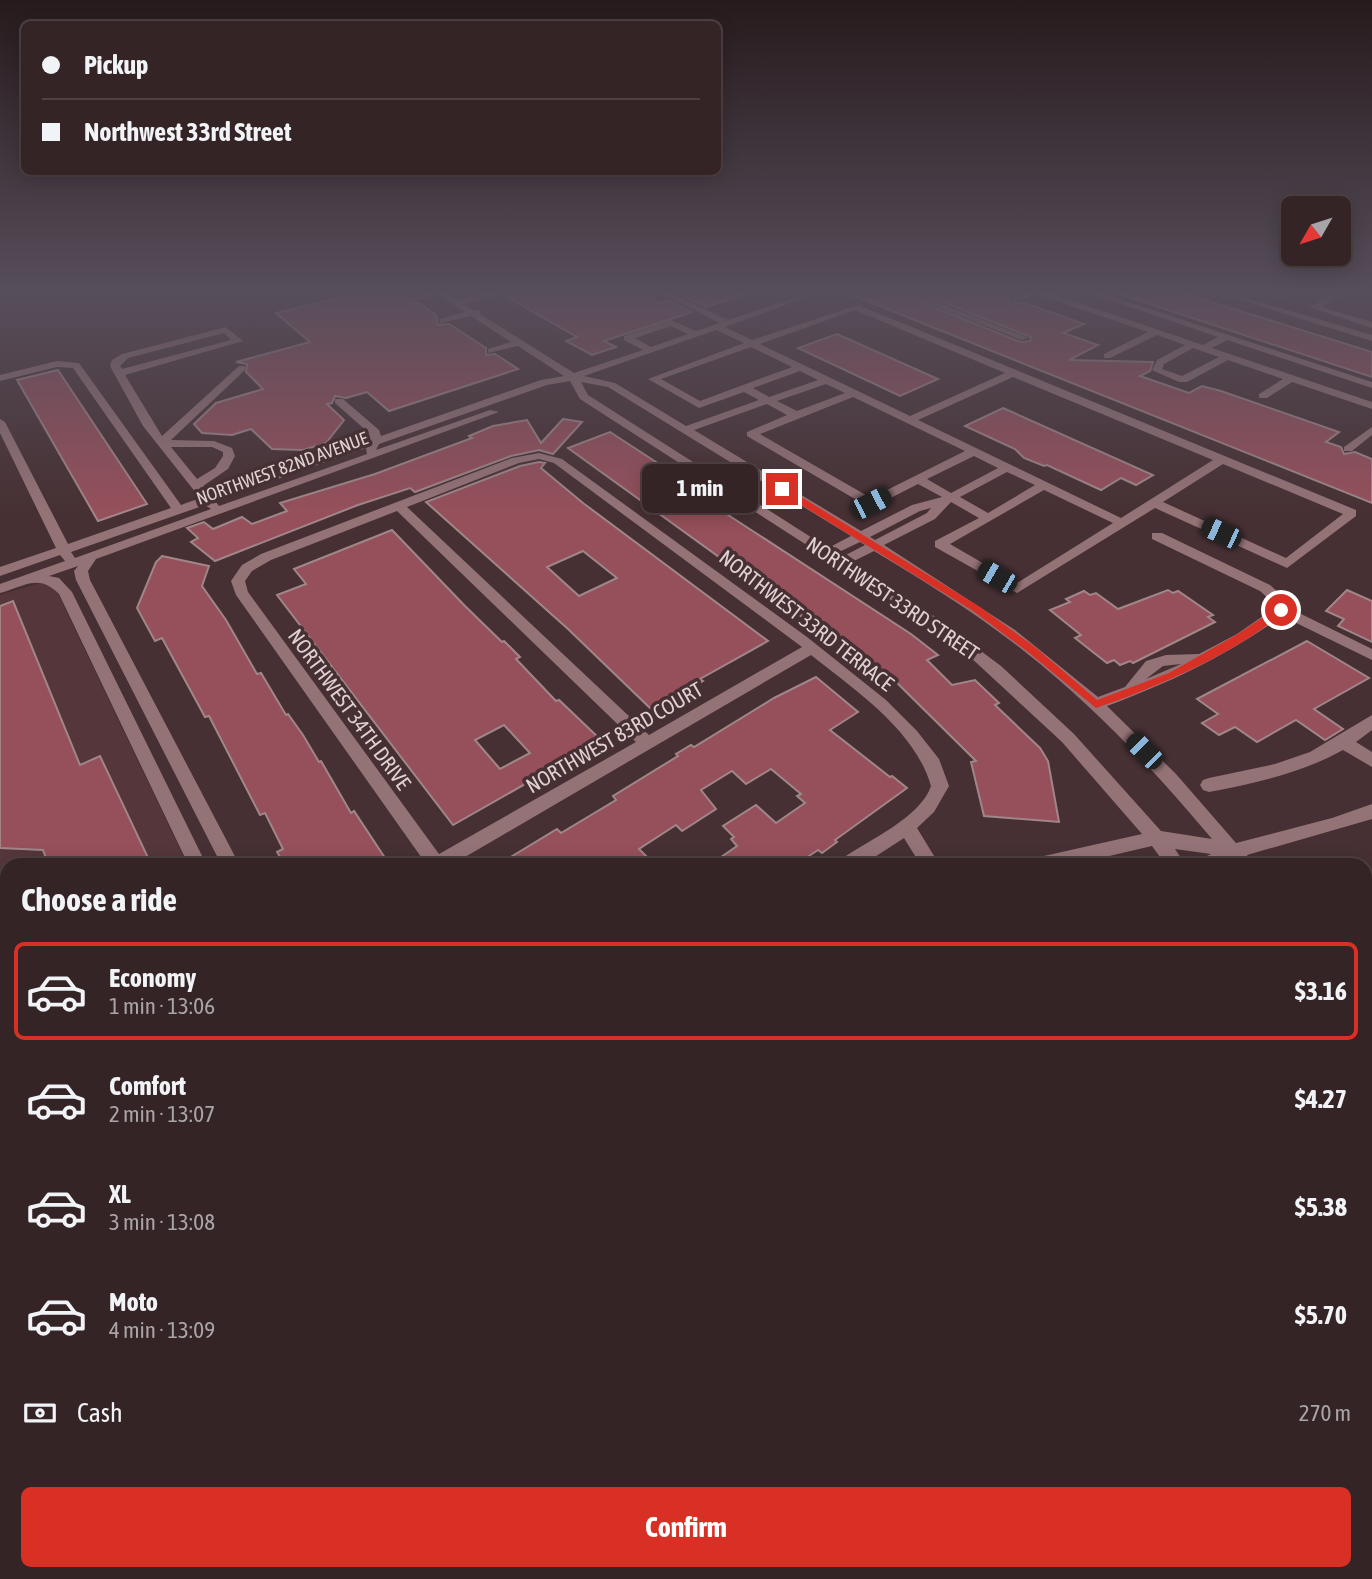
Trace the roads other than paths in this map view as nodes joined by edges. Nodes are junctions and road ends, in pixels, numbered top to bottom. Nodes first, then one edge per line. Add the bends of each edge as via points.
1 (54, 365) edge
2 (70, 365) edge
3 (116, 365) edge
4 (150, 365) edge
5 (553, 365) edge
6 (608, 365) edge
7 (694, 365) edge
8 (796, 365) edge
9 (993, 365) edge
10 (1159, 365) edge
11 (1212, 365) edge
12 (1253, 365) edge
13 (1310, 365) edge
14 (801, 367) junction
15 (242, 368) dead end
16 (119, 373) junction
17 (1013, 373) junction
18 (573, 377) junction
19 (0, 378) edge
20 (1291, 378) junction
21 (826, 380) junction
22 (515, 381) dead end
23 (1372, 385) edge
24 (536, 386) junction
25 (745, 388) junction
26 (853, 393) junction
27 (1263, 396) dead end
28 (339, 401) dead end
29 (765, 404) junction
30 (1372, 406) edge
31 (407, 415) dead end
32 (796, 415) junction
33 (910, 420) junction
34 (0, 422) edge
35 (419, 426) junction
36 (1372, 430) edge
37 (690, 433) junction
38 (375, 441) junction
39 (162, 443) junction
40 (1348, 449) dead end
41 (974, 451) junction
42 (1223, 460) junction
43 (346, 466) junction
44 (1009, 467) junction
45 (917, 479) junction
46 (196, 485) junction
47 (1044, 485) junction
48 (948, 499) junction
49 (207, 500) junction
50 (1155, 503) junction
51 (398, 505) junction
52 (179, 510) junction
53 (217, 512) junction
54 (988, 518) junction
55 (1122, 523) junction
56 (1157, 536) dead end
57 (860, 537) junction
58 (874, 545) junction
59 (64, 550) junction
60 (828, 554) junction
61 (91, 557) junction
62 (842, 562) junction
63 (71, 564) junction
64 (0, 572) edge
65 (33, 577) junction
66 (0, 589) edge
67 (1281, 610) junction
68 (812, 649) junction
69 (1372, 655) edge
70 (139, 688) junction
71 (116, 697) junction
72 (1096, 704) junction
73 (1372, 721) edge
74 (1344, 743) junction
75 (648, 744) junction
76 (1372, 761) edge
77 (1209, 785) dead end
78 (1372, 811) edge
79 (906, 826) junction
80 (1155, 838) junction
81 (1238, 857) edge
82 (194, 858) edge
83 (227, 858) edge
84 (433, 858) edge
85 (448, 858) edge
86 (859, 858) edge
87 (926, 858) edge
88 (1070, 858) edge
89 (1171, 858) edge

1 - 19 street
2 - 52 street via 76,365
3 - 16 street
4 - 16 street
5 - 18 street, NORTHWEST 33RD STREET
6 - 18 street, NORTHWEST 82ND AVENUE
7 - 25 street via 653,379 699,405
8 - 14 street
9 - 17 street
10 - 11 street via 1157,370 1184,380
12 - 20 street
13 - 23 street
14 - 21 street
14 - 25 street
15 - 39 street
16 - 39 street
17 - 33 street
17 - 42 street
18 - 24 street, NORTHWEST 82ND AVENUE
18 - 37 street, NORTHWEST 33RD STREET via 611,385
18 - 43 street, NORTHWEST 82ND AVENUE via 551,391
18 - 60 street, NORTHWEST 33RD STREET via 584,397
20 - 27 street
20 - 30 street
21 - 26 street
21 - 29 street
22 - 24 street
24 - 35 street, NORTHWEST 82ND AVENUE
25 - 29 street
26 - 32 street
26 - 33 street
28 - 38 street via 375,432
29 - 32 street
29 - 37 street via 750,415
31 - 35 street
32 - 45 street via 751,434 871,503
33 - 41 street
34 - 59 street
35 - 38 street, NORTHWEST 82ND AVENUE
36 - 40 street
37 - 57 street, NORTHWEST 33RD STREET
38 - 43 street via 370,451
38 - 49 street, NORTHWEST 82ND AVENUE
39 - 46 street
39 - 46 street via 214,444 228,450 227,464
41 - 44 street
41 - 45 street
42 - 50 street
42 - 50 street via 1352,513 1287,564
43 - 53 street, NORTHWEST 82ND AVENUE
44 - 47 street
44 - 48 street
45 - 48 street
46 - 49 street
47 - 54 street
47 - 55 street
48 - 54 street
48 - 57 street via 916,508
48 - 58 street via 930,516
49 - 52 street, NORTHWEST 82ND AVENUE
49 - 53 street
50 - 55 street
51 - 68 street, NORTHWEST 33RD TERRACE via 516,460 539,456 558,461
51 - 75 street
51 - 84 street, NORTHWEST 34TH DRIVE via 266,557 241,575 238,583
52 - 59 street, NORTHWEST 82ND AVENUE
53 - 61 street, NORTHWEST 82ND AVENUE
54 - 55 street via 940,544 1017,589
56 - 67 street via 1265,588 1276,597
57 - 58 street, NORTHWEST 33RD STREET
57 - 60 street
58 - 62 street
58 - 72 street, NORTHWEST 33RD STREET via 993,621
59 - 63 street
59 - 64 street, NORTHWEST 82ND AVENUE
60 - 62 street, NORTHWEST 33RD STREET
61 - 63 street, NORTHWEST 82ND AVENUE
61 - 70 street via 81,571 83,580
62 - 80 street, NORTHWEST 33RD STREET via 994,668 1082,752
63 - 65 street, NORTHWEST 82ND AVENUE
65 - 66 street, NORTHWEST 82ND AVENUE
65 - 71 street via 54,581 62,588
67 - 69 street
67 - 72 street via 1159,681
68 - 75 street, NORTHWEST 83RD COURT
68 - 79 street, NORTHWEST 33RD TERRACE via 911,734 936,768 941,782 938,794 931,806
70 - 71 street
70 - 83 street
71 - 82 street
72 - 81 street, NORTHWEST 33RD STREET via 1170,778
73 - 74 street
74 - 76 street
74 - 77 street via 1293,766
75 - 85 street, NORTHWEST 83RD COURT
78 - 81 street
79 - 86 street, NORTHWEST 33RD TERRACE
79 - 87 street
80 - 81 street
80 - 88 street
80 - 89 street, NORTHWEST 33RD STREET

